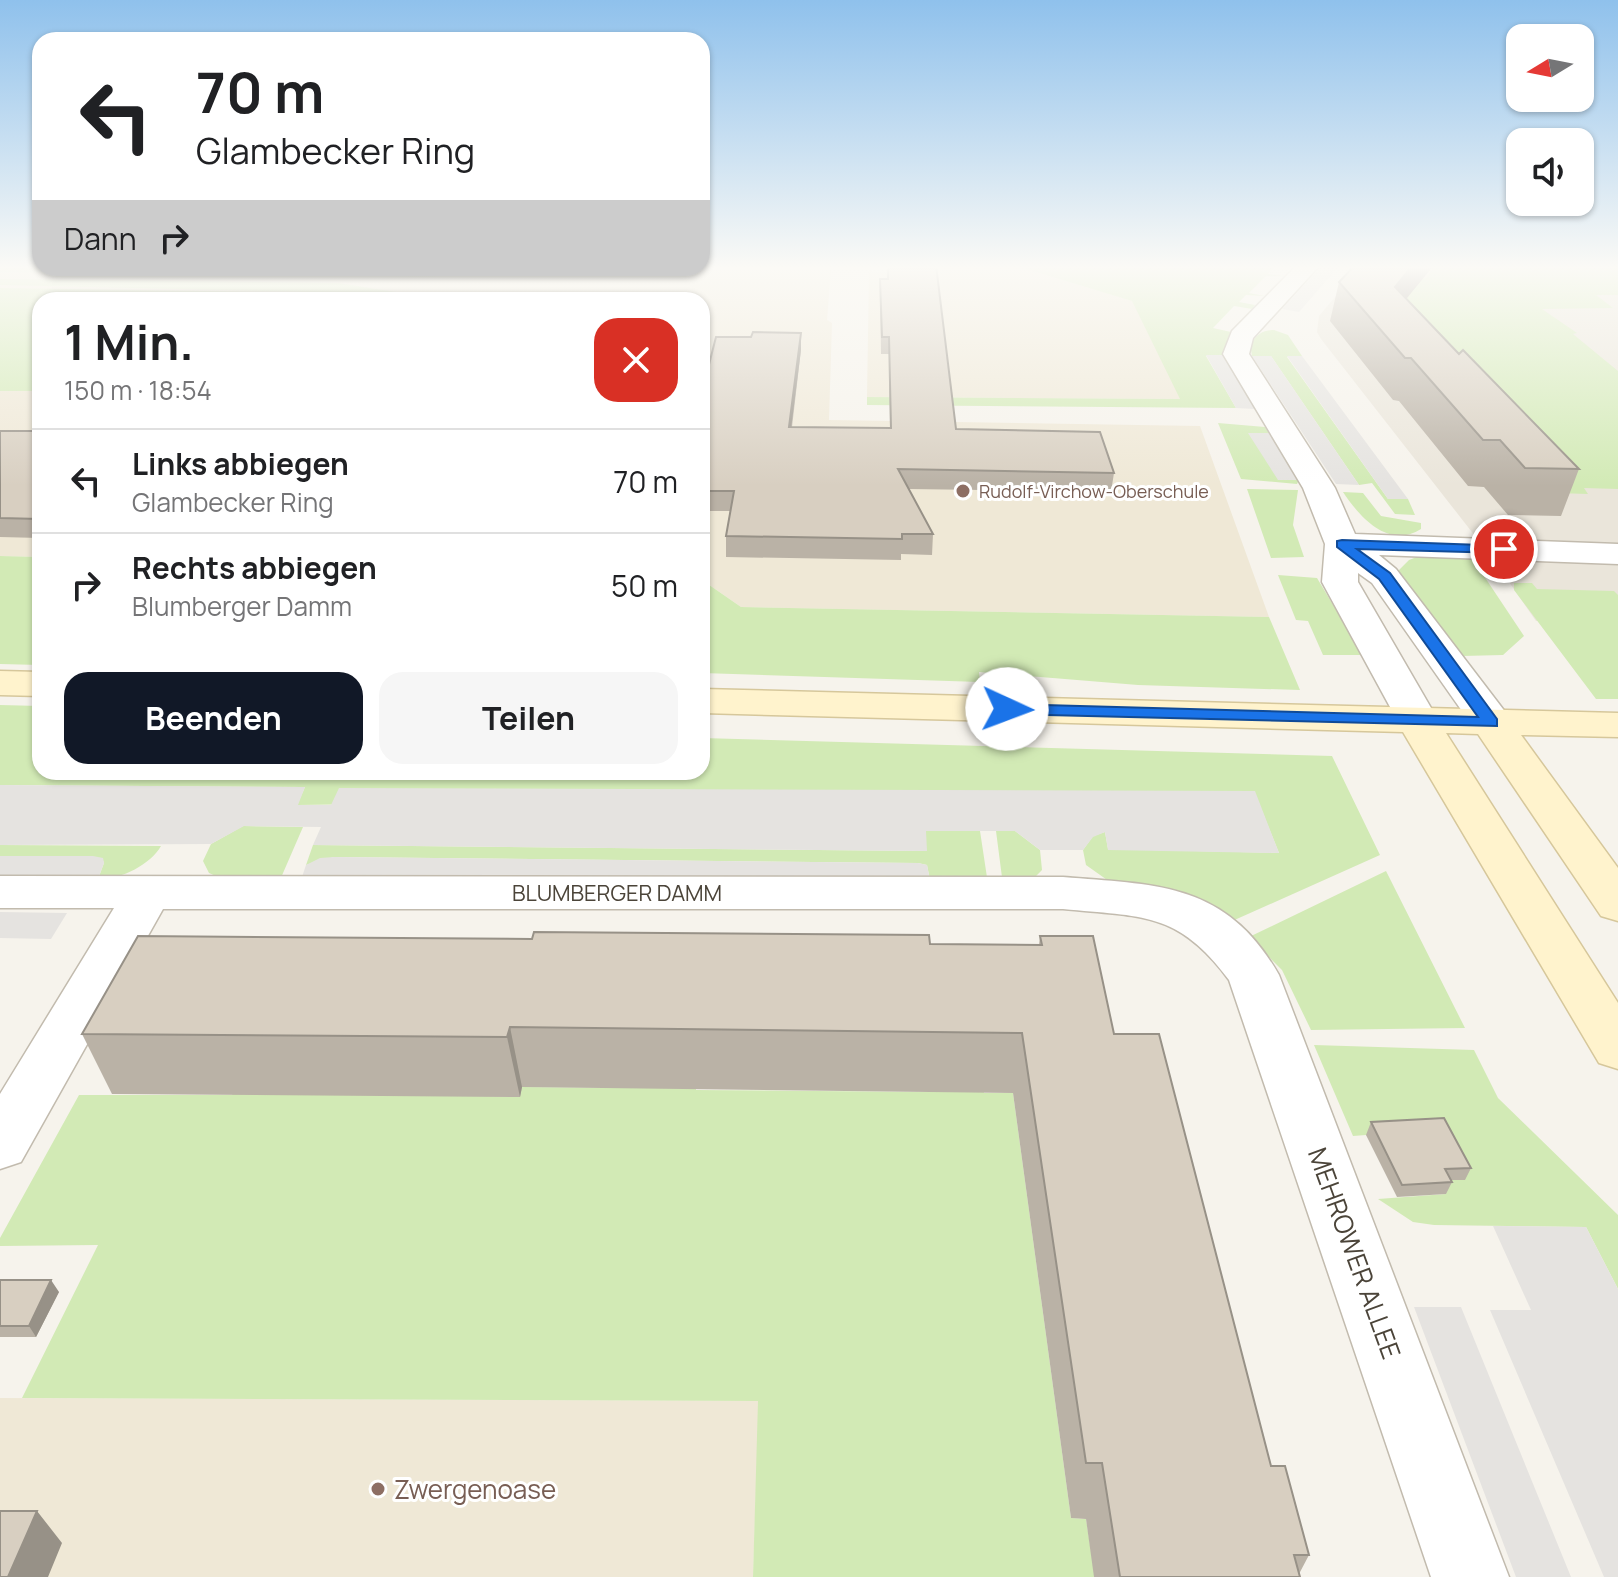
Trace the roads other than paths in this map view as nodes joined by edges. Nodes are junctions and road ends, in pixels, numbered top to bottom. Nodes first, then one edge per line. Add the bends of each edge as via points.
1 (1240, 339) edge
2 (1342, 544) junction
3 (1618, 554) edge
4 (0, 683) edge
5 (32, 684) edge
6 (710, 701) edge
7 (1417, 720) junction
8 (1491, 722) junction
9 (1618, 725) edge
10 (0, 892) edge
11 (148, 893) junction
12 (1618, 904) edge
13 (1224, 937) joint
14 (1618, 1048) edge
15 (0, 1145) edge
16 (1470, 1577) edge

1 - 2 street via 1236,354 1319,488
2 - 3 street
2 - 7 street via 1340,582
2 - 8 street via 1384,576
4 - 5 main road
6 - 7 main road
7 - 8 main road
7 - 14 main road
8 - 9 main road
8 - 12 main road
10 - 11 street, BLUMBERGER DAMM
11 - 13 street, BLUMBERGER DAMM via 1063,893 1166,902
11 - 15 street
13 - 16 street, MEHROWER ALLEE via 1253,975 1276,1034

